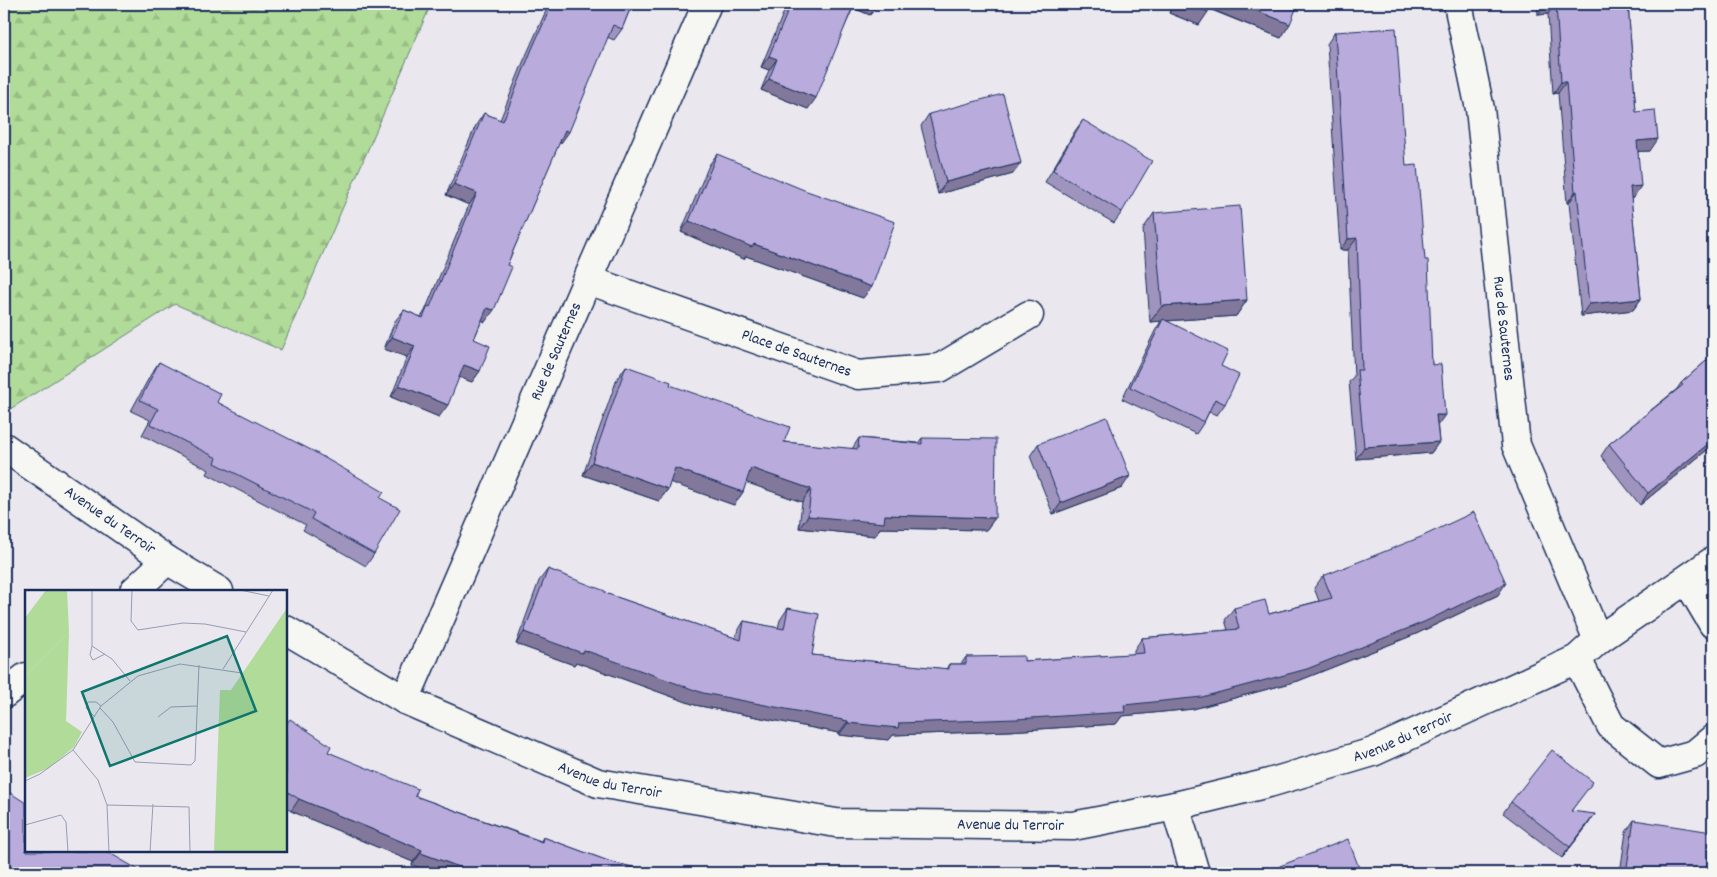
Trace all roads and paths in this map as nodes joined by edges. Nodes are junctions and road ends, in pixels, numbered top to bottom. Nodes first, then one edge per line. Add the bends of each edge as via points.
1 (707, 4) edge
2 (1458, 4) edge
3 (588, 280) junction
4 (1029, 315) dead end
5 (4, 447) edge
6 (167, 560) junction
7 (1713, 561) edge
8 (1687, 580) junction
9 (135, 590) edge
10 (217, 590) edge
11 (1713, 624) edge
12 (288, 631) edge
13 (1598, 640) junction
14 (1577, 659) junction
15 (25, 678) edge
16 (4, 694) edge
17 (405, 700) junction
18 (1713, 739) edge
19 (1175, 806) junction
20 (1195, 873) edge

1 - 3 street, Rue de Sauternes
2 - 13 street, Rue de Sauternes via 1480,109 1516,444
3 - 4 street, Place de Sauternes via 858,375 940,368
3 - 17 street, Rue de Sauternes
5 - 6 street, Avenue du Terroir
6 - 9 street
6 - 10 street, Avenue du Terroir
7 - 8 street, Avenue du Terroir
8 - 11 street
8 - 13 street, Avenue du Terroir
12 - 17 street, Avenue du Terroir
13 - 14 street, Avenue du Terroir
14 - 18 street via 1611,726 1658,764 1695,754
14 - 19 street, Avenue du Terroir via 1373,752 1269,783
15 - 16 street
17 - 19 street, Avenue du Terroir via 598,783 836,823 1073,826
19 - 20 street

